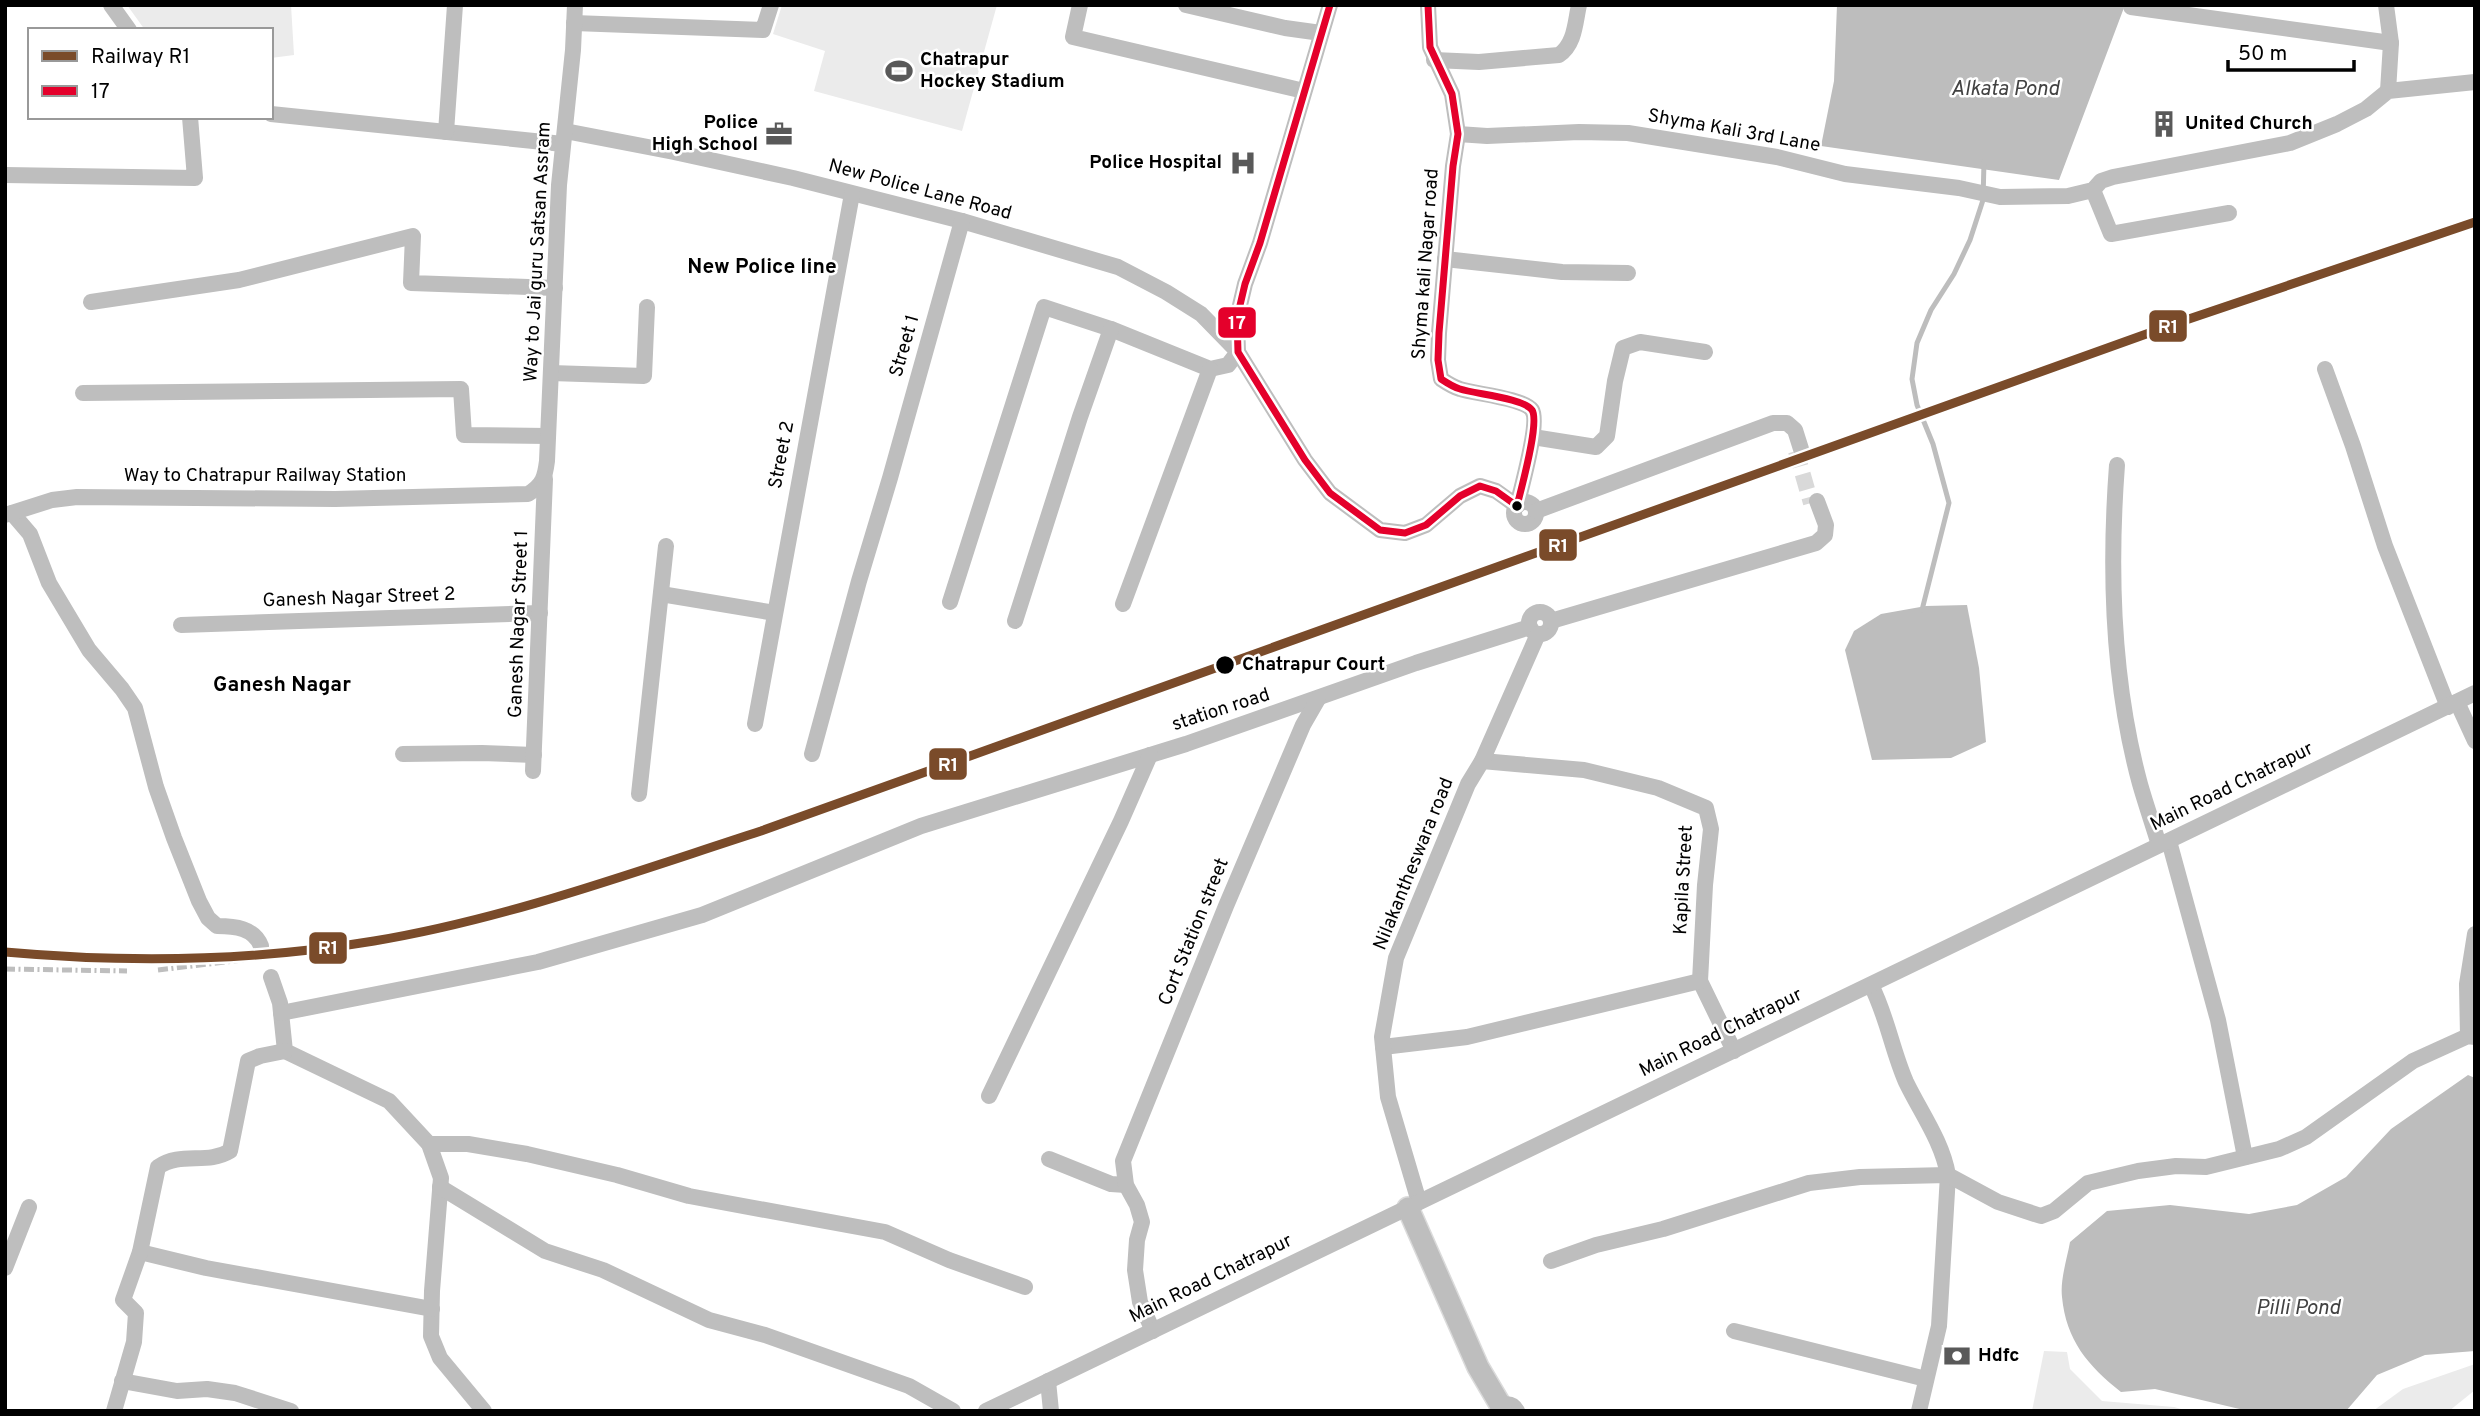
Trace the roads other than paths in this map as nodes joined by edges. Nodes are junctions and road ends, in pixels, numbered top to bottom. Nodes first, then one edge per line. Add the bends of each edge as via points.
1 (111, 5) edge
2 (455, 5) edge
3 (575, 5) edge
4 (771, 5) edge
5 (1080, 5) edge
6 (1186, 5) edge
7 (1330, 5) edge
8 (1428, 5) edge
9 (1579, 5) edge
10 (2386, 5) edge
11 (2131, 7) dead end
12 (574, 23) junction
13 (128, 28) edge
14 (1321, 33) junction
15 (2390, 43) junction
16 (1434, 60) junction
17 (2475, 82) edge
18 (1304, 91) junction
19 (2388, 91) junction
20 (273, 114) edge
21 (190, 119) edge
22 (446, 132) junction
23 (1458, 134) junction
24 (564, 138) junction
25 (5, 175) edge
26 (2093, 190) junction
27 (852, 194) junction
28 (2229, 213) dead end
29 (962, 221) junction
30 (1446, 259) junction
31 (1628, 273) dead end
32 (555, 288) junction
33 (91, 302) dead end
34 (648, 307) dead end
35 (1111, 330) junction
36 (1238, 352) junction
37 (1705, 352) dead end
38 (1210, 369) junction
39 (2325, 369) dead end
40 (551, 373) junction
41 (83, 393) dead end
42 (548, 436) junction
43 (1533, 437) junction
44 (1798, 450) tunnel mouth
45 (2117, 465) dead end
46 (545, 479) junction
47 (1814, 502) tunnel mouth
48 (1517, 506) junction
49 (9, 514) edge
50 (666, 547) dead end
51 (661, 594) junction
52 (950, 602) dead end
53 (1123, 604) dead end
54 (540, 613) junction
55 (775, 613) junction
56 (1015, 621) dead end
57 (181, 625) dead end
58 (1534, 630) junction
59 (2475, 693) edge
60 (1318, 699) junction
61 (2452, 704) junction
62 (755, 724) dead end
63 (2475, 741) edge
64 (403, 754) dead end
65 (812, 754) dead end
66 (1150, 755) junction
67 (1482, 761) junction
68 (639, 794) dead end
69 (2164, 843) junction
70 (2475, 934) edge
71 (261, 946) dead end
72 (271, 977) dead end
73 (1700, 981) junction
74 (1871, 985) junction
75 (281, 1013) junction
76 (2471, 1037) edge
77 (1383, 1047) junction
78 (285, 1051) junction
79 (1734, 1051) junction
80 (989, 1096) dead end
81 (429, 1144) junction
82 (2245, 1157) junction
83 (1049, 1159) dead end
84 (1948, 1175) junction
85 (1126, 1185) junction
86 (440, 1187) junction
87 (1413, 1205) junction
88 (29, 1207) dead end
89 (140, 1252) junction
90 (1551, 1261) dead end
91 (5, 1268) edge
92 (1025, 1286) dead end
93 (432, 1309) junction
94 (1153, 1331) junction
95 (1734, 1331) dead end
96 (1926, 1378) junction
97 (122, 1381) junction
98 (1048, 1381) junction
99 (1505, 1409) edge
100 (114, 1411) edge
101 (291, 1411) edge
102 (484, 1411) edge
103 (953, 1411) edge
104 (986, 1411) edge
105 (1051, 1411) edge
106 (1919, 1411) edge

1 - 13 street
2 - 22 street
3 - 12 street, Way to Jai guru Satsan Assram
4 - 12 street via 763,30
5 - 18 street via 1073,37
6 - 14 street
7 - 14 street
8 - 16 street, Shyma kali Nagar road
9 - 16 street via 1572,38 1559,55 1479,62
10 - 15 street
11 - 15 street
12 - 24 street, Way to Jai guru Satsan Assram
14 - 18 street
15 - 19 street
16 - 23 street, Shyma kali Nagar road via 1452,94
17 - 19 street
18 - 36 street via 1245,284 1237,318
19 - 26 street, Shyma Kali 3rd Lane via 2366,109 2290,143 2113,177
20 - 22 street, New Police Lane Road
21 - 25 street via 195,178
22 - 24 street, New Police Lane Road
23 - 26 street, Shyma Kali 3rd Lane via 1628,133 1777,157 1845,174 2000,197 2068,196
23 - 30 street, Shyma kali Nagar road
24 - 27 street, New Police Lane Road via 674,152
24 - 32 street, Way to Jai guru Satsan Assram
26 - 28 street via 2111,234
27 - 29 street, New Police Lane Road
27 - 55 street, Street 2
29 - 36 street, New Police Lane Road via 1118,267 1201,314
29 - 65 street, Street 1
30 - 31 street via 1562,272
30 - 43 street, Shyma kali Nagar road via 1438,360 1441,379 1532,410
32 - 33 street via 411,283 413,236 239,280
32 - 40 street, Way to Jai guru Satsan Assram
34 - 40 street via 644,376
35 - 38 street
35 - 52 street via 1044,307
35 - 56 street
36 - 38 street via 1228,365
36 - 48 street, New Police Lane Road via 1330,493 1380,530 1405,533 1426,525 1460,496 1480,486
37 - 43 street via 1640,342 1623,348 1607,436 1595,447
38 - 53 street
39 - 61 street via 2385,546
40 - 42 street, Way to Jai guru Satsan Assram
41 - 42 street via 461,389 464,435
42 - 46 street, Way to Jai guru Satsan Assram
43 - 48 street, Shyma kali Nagar road
44 - 48 street via 1794,430 1787,423 1773,424 1536,514 1527,524 1514,513
45 - 69 street via 2115,639 2140,782
46 - 49 street, Way to Chatrapur Railway Station via 528,494 335,499 77,497
46 - 54 street, Ganesh Nagar Street 1
47 - 58 street via 1819,524 1814,536 1559,609 1549,618 1548,631
49 - 71 street via 30,534 49,583 89,650 135,708 156,787 208,918 217,926 239,926 258,938
50 - 51 street
51 - 55 street
51 - 68 street
54 - 57 street, Ganesh Nagar Street 2
54 - 64 street, Ganesh Nagar Street 1 via 534,763 482,753
55 - 62 street, Street 2
58 - 60 street, station road via 1416,663
58 - 67 street, Nilakantheswara road
59 - 61 street, Main Road Chatrapur
60 - 66 street, station road
60 - 85 street, Cort Station street via 1246,858 1123,1161
61 - 63 street
61 - 69 street, Main Road Chatrapur
66 - 75 street, station road via 921,826 676,923 538,962
66 - 80 street
67 - 73 street, Kapila Street via 1584,769 1658,788 1706,808 1712,829
67 - 77 street, Nilakantheswara road via 1468,784 1396,958
69 - 74 street, Main Road Chatrapur
69 - 82 street via 2218,1020
70 - 76 street via 2467,984
72 - 75 street
73 - 77 street via 1467,1037
73 - 79 street, Kapila Street
74 - 79 street, Main Road Chatrapur
74 - 84 street via 1905,1080 1945,1157
75 - 78 street
76 - 82 street via 2413,1061 2306,1137
77 - 87 street, Nilakantheswara road via 1388,1097
78 - 81 street via 389,1101
78 - 89 street via 248,1061 230,1151 220,1157 170,1159 158,1167
79 - 87 street, Main Road Chatrapur
81 - 86 street
81 - 92 street via 467,1144 527,1154 688,1196 885,1232
82 - 84 street via 2206,1167 2137,1171 2088,1183 2041,1216 1997,1202
83 - 85 street via 1111,1184
84 - 90 street via 1809,1183
84 - 96 street via 1939,1326
85 - 94 street via 1142,1222 1135,1269 1140,1302
86 - 93 street
86 - 103 street via 545,1251 603,1270 709,1320 909,1385
87 - 94 street, Main Road Chatrapur
87 - 99 main road via 1478,1367
88 - 91 street
89 - 93 street
89 - 97 street via 123,1300 136,1313 134,1342
93 - 102 street via 431,1336 440,1358
94 - 98 street, Main Road Chatrapur
95 - 96 street
96 - 106 street
97 - 100 street
97 - 101 street via 177,1391 235,1393
98 - 104 street, Main Road Chatrapur
98 - 105 street

